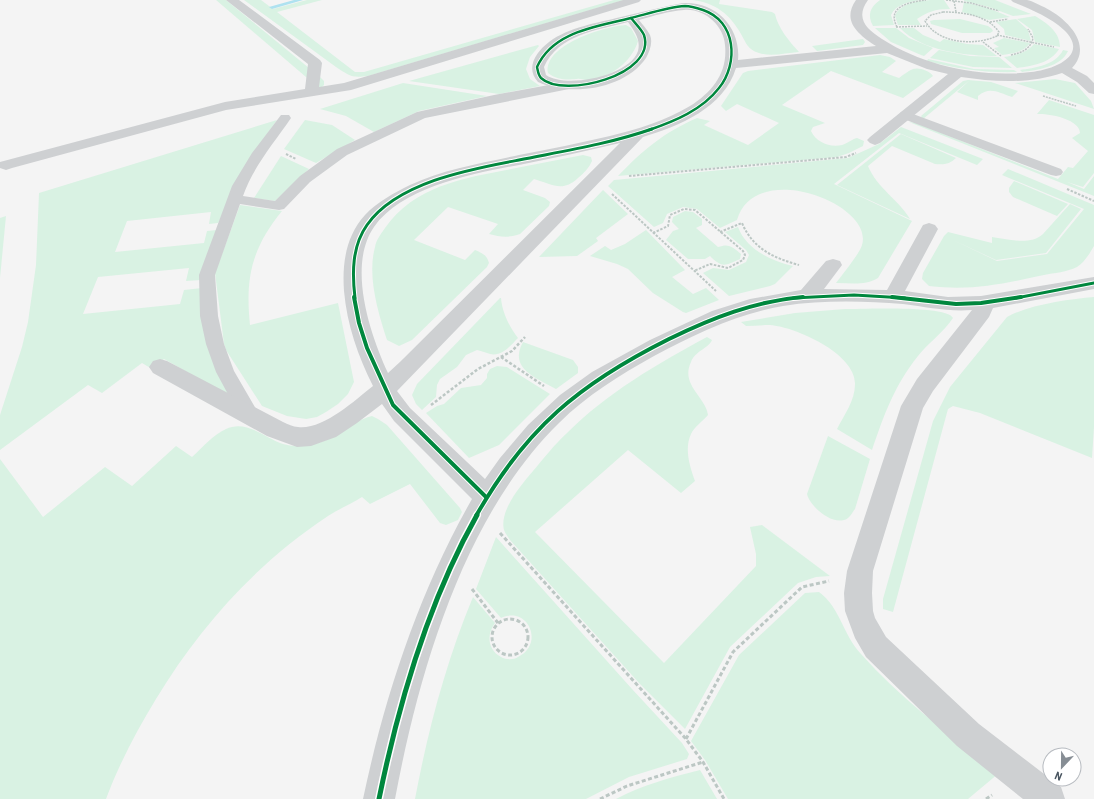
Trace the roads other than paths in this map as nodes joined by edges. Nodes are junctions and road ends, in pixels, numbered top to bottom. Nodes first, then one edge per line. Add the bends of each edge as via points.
1 (232, 0) edge
2 (635, 0) edge
3 (862, 0) edge
4 (1016, 0) edge
5 (631, 18) junction
6 (888, 49) junction
7 (731, 65) junction
8 (1063, 68) junction
9 (959, 72) junction
10 (566, 86) junction
11 (1094, 90) edge
12 (312, 92) junction
13 (905, 115) junction
14 (285, 118) dead end
15 (637, 134) junction
16 (875, 140) road end
17 (6, 165) dead end
18 (1056, 172) dead end
19 (234, 199) junction
20 (929, 229) dead end
21 (833, 265) dead end
22 (1094, 283) edge
23 (893, 296) junction
24 (806, 297) junction
25 (985, 303) junction
26 (160, 368) dead end
27 (385, 389) junction
28 (250, 416) junction
29 (486, 497) junction
30 (379, 799) edge
31 (1049, 799) edge

1 - 12 street via 315,63
2 - 12 street via 346,88
3 - 6 street via 855,12 856,19 866,34
4 - 8 street via 1045,12 1074,34 1078,41 1078,52 1072,62
5 - 7 street via 685,6 704,9 729,30 732,44
5 - 10 street via 645,35 646,47 630,70 606,80
5 - 10 street via 569,36 554,44 542,56 537,67 543,80
6 - 7 street
6 - 9 street via 921,62
7 - 15 street via 718,89 707,100 687,114
8 - 9 street via 1018,76
8 - 11 street via 1082,79
9 - 13 street
10 - 19 lane via 420,115 342,152 318,168 290,192 279,206
12 - 17 street via 225,106
13 - 16 street
13 - 18 lane
14 - 19 lane via 239,186
15 - 27 street
15 - 27 street via 439,177 393,201 372,218 358,238 352,265 355,308 370,359
19 - 28 lane via 206,275 209,316 225,372
20 - 23 street
21 - 24 street
22 - 25 street
23 - 24 street
23 - 25 street via 961,304
24 - 29 street via 785,298 736,309 696,325 593,382 536,430
25 - 31 street via 982,312 925,385 912,406 860,572 858,613 864,630 876,646 968,735
26 - 28 street
27 - 28 street via 349,417 328,430 311,436 297,436 274,429
27 - 29 street via 394,406
29 - 30 street via 448,571 411,671 387,758

